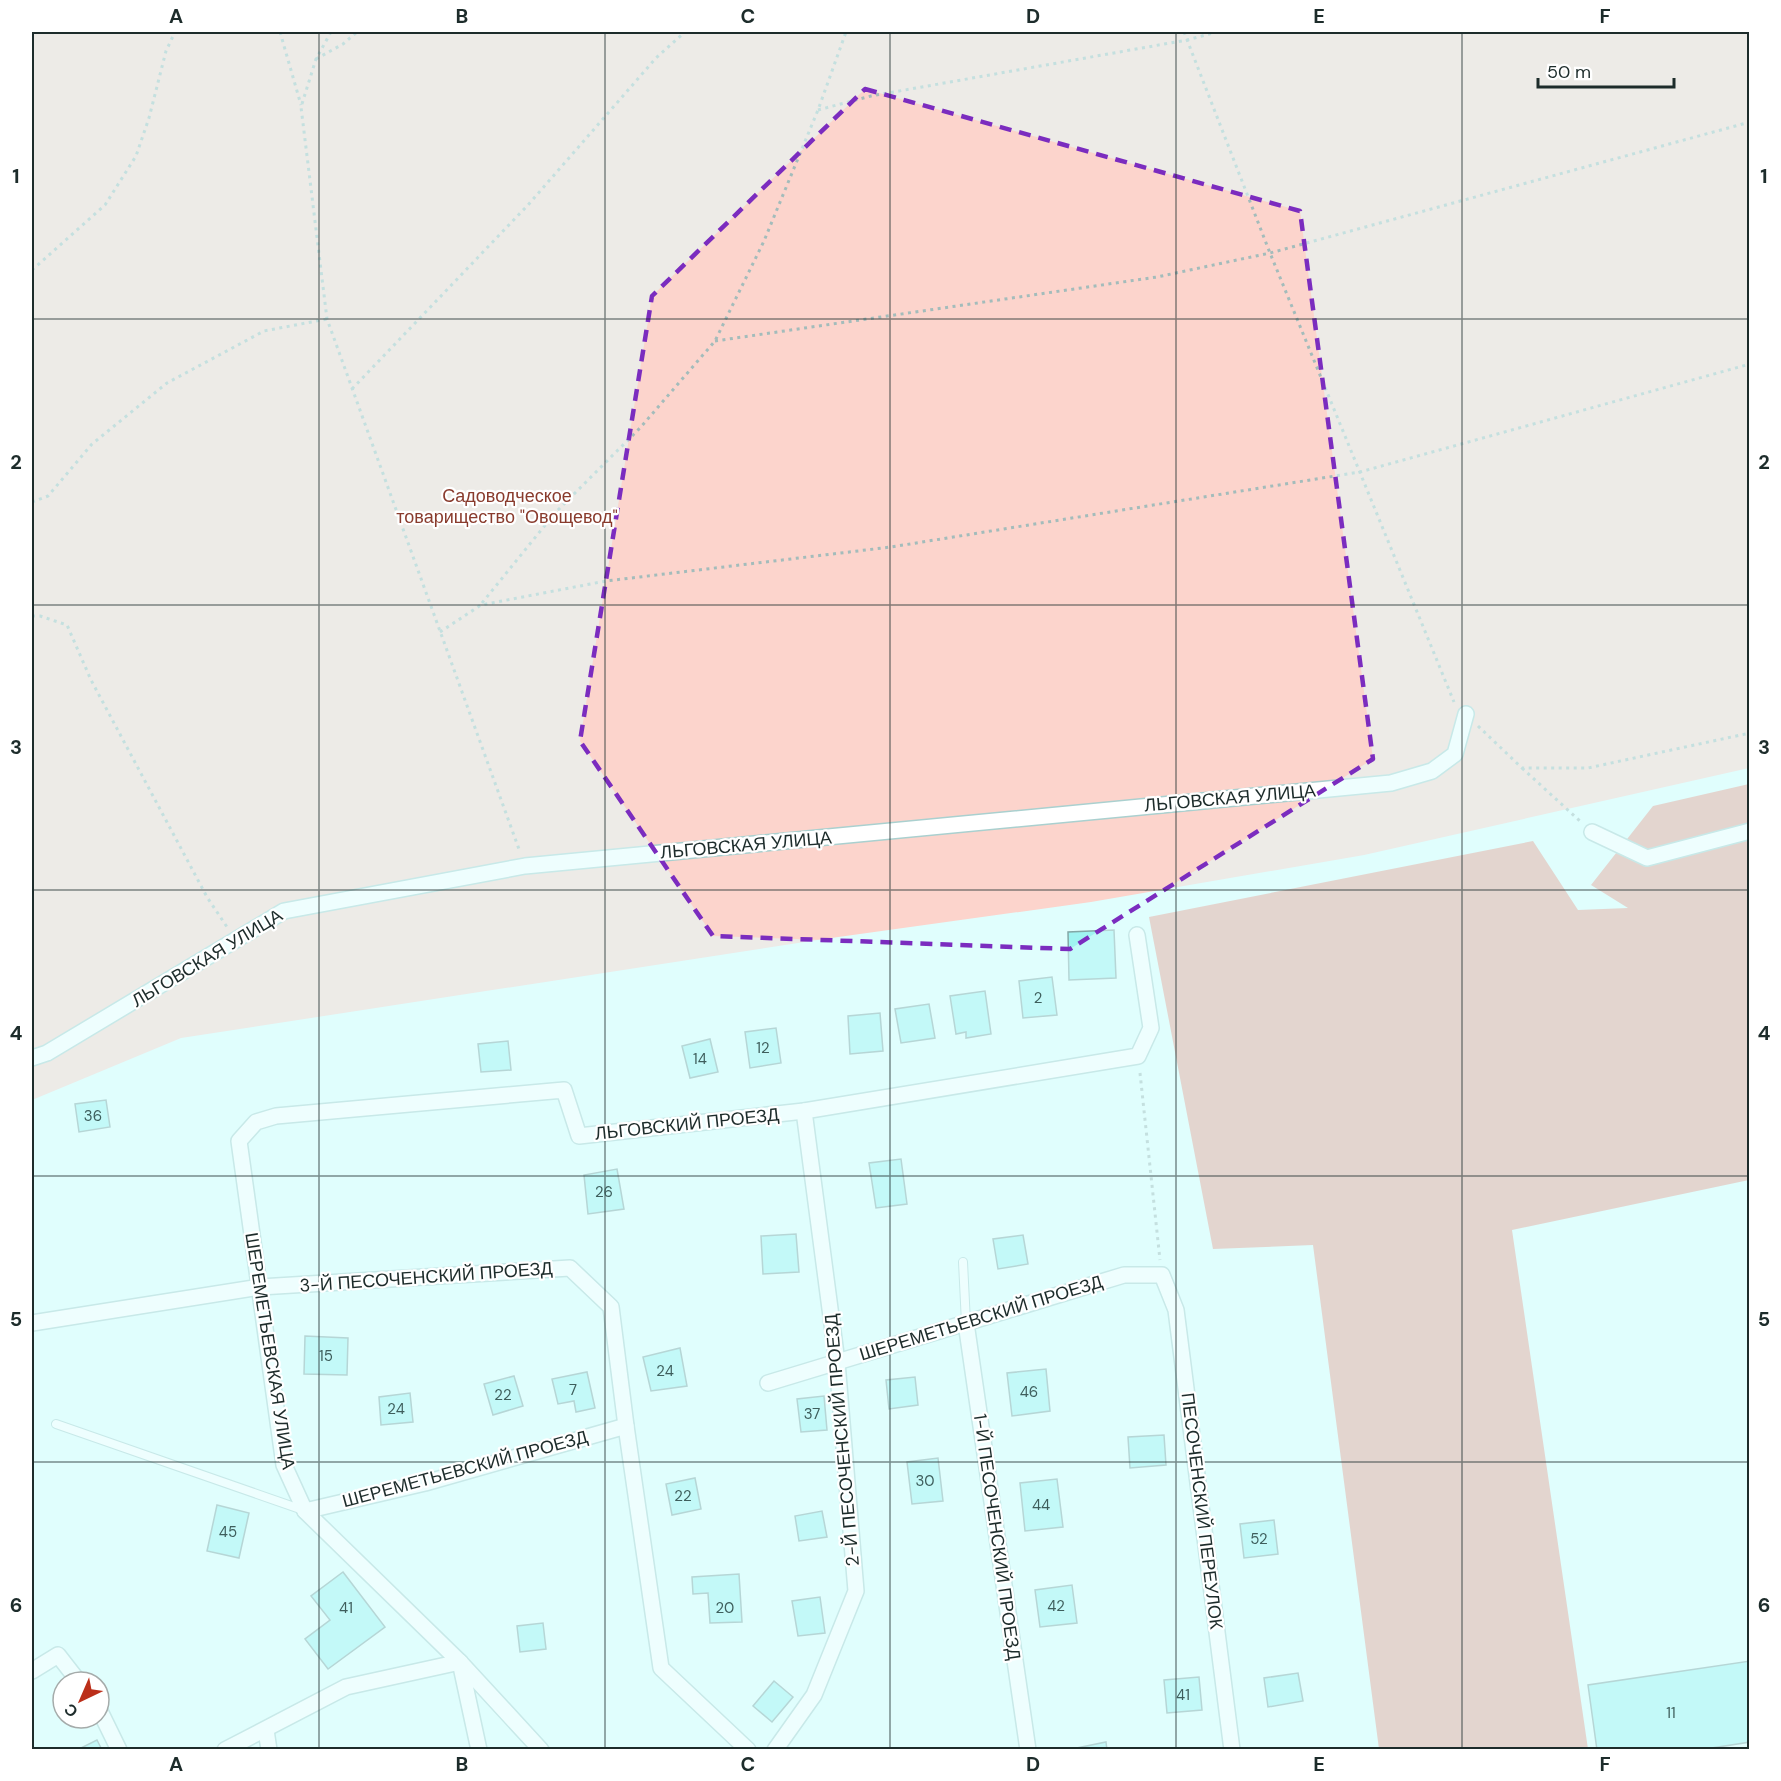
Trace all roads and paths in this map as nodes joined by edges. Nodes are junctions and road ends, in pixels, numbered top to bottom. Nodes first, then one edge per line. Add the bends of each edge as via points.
1 (175, 32) edge
2 (280, 32) edge
3 (331, 32) edge
4 (357, 32) edge
5 (685, 32) edge
6 (846, 32) edge
7 (1184, 32) edge
8 (1217, 32) edge
9 (1187, 40) junction
10 (316, 59) junction
11 (302, 107) junction
12 (818, 111) junction
13 (1749, 122) edge
14 (1270, 253) junction
15 (32, 270) edge
16 (327, 319) junction
17 (715, 341) junction
18 (1749, 364) edge
19 (352, 389) junction
20 (1360, 472) junction
21 (32, 502) edge
22 (481, 604) junction
23 (32, 616) edge
24 (440, 632) junction
25 (1466, 714) junction
26 (1749, 733) edge
27 (1522, 768) junction
28 (1749, 831) edge
29 (1592, 832) joint
30 (525, 866) junction
31 (1137, 935) dead end
32 (236, 940) junction
33 (1138, 1056) junction
34 (32, 1058) edge
35 (804, 1111) junction
36 (239, 1141) joint
37 (963, 1262) dead end
38 (1162, 1275) junction
39 (260, 1287) junction
40 (32, 1323) edge
41 (966, 1323) junction
42 (837, 1362) junction
43 (768, 1383) dead end
44 (56, 1424) dead end
45 (626, 1426) junction
46 (305, 1511) junction
47 (460, 1662) junction
48 (70, 1670) edge
49 (32, 1671) edge
50 (110, 1730) edge
51 (266, 1730) junction
52 (119, 1749) edge
53 (225, 1749) edge
54 (269, 1749) edge
55 (479, 1749) edge
56 (541, 1749) edge
57 (748, 1749) edge
58 (775, 1749) edge
59 (1028, 1749) edge
60 (1232, 1749) edge

1 - 15 path via 136,156 105,205
2 - 11 path
3 - 10 path
4 - 10 path
5 - 19 path via 656,58 528,205
6 - 12 path
7 - 9 path
8 - 9 path
9 - 12 path via 872,96
9 - 14 path
10 - 11 path
11 - 16 path
12 - 17 path via 764,241
13 - 14 path
14 - 17 path via 1157,277
14 - 20 path
16 - 19 path
16 - 21 path via 264,331 167,383 92,444 48,496
17 - 22 path via 640,428 555,513
18 - 20 path
19 - 24 path
20 - 22 path via 891,547 606,581
20 - 25 path via 1454,703
22 - 24 path
23 - 32 path via 67,625 91,680 158,807 207,897
24 - 30 path
25 - 27 path
25 - 30 street, ЛЬГОВСКАЯ УЛИЦА via 1455,754 1432,771 1391,783
26 - 27 path via 1588,768
27 - 29 path
28 - 29 street via 1647,858
30 - 32 street, ЛЬГОВСКАЯ УЛИЦА via 284,911
31 - 33 street via 1151,1028
32 - 34 street, ЛЬГОВСКАЯ УЛИЦА via 47,1053
33 - 35 street, ЛЬГОВСКИЙ ПРОЕЗД
33 - 38 path
35 - 36 street, ЛЬГОВСКИЙ ПРОЕЗД via 579,1136 564,1090 276,1116 256,1122
35 - 42 street, 2-Й ПЕСОЧЕНСКИЙ ПРОЕЗД
36 - 39 street, ШЕРЕМЕТЬЕВСКАЯ УЛИЦА
37 - 41 lane
38 - 41 street, ШЕРЕМЕТЬЕВСКИЙ ПРОЕЗД via 1124,1275
38 - 60 street, ПЕСОЧЕНСКИЙ ПЕРЕУЛОК via 1176,1310
39 - 40 street, 3-Й ПЕСОЧЕНСКИЙ ПРОЕЗД
39 - 45 street, 3-Й ПЕСОЧЕНСКИЙ ПРОЕЗД via 570,1268 611,1307
39 - 46 street, ШЕРЕМЕТЬЕВСКАЯ УЛИЦА via 284,1465
41 - 42 street, ШЕРЕМЕТЬЕВСКИЙ ПРОЕЗД
41 - 59 street, 1-Й ПЕСОЧЕНСКИЙ ПРОЕЗД
42 - 43 street, ШЕРЕМЕТЬЕВСКИЙ ПРОЕЗД
42 - 58 street, 2-Й ПЕСОЧЕНСКИЙ ПРОЕЗД via 856,1591 814,1695
44 - 46 lane
45 - 46 street, ШЕРЕМЕТЬЕВСКИЙ ПРОЕЗД via 425,1483
45 - 57 street, 3-Й ПЕСОЧЕНСКИЙ ПРОЕЗД via 661,1668
46 - 47 street, ШЕРЕМЕТЬЕВСКАЯ УЛИЦА
47 - 51 street via 346,1687
47 - 55 street
47 - 56 street, ШЕРЕМЕТЬЕВСКАЯ УЛИЦА
48 - 49 street via 58,1655
50 - 52 street
51 - 53 street
51 - 54 street

